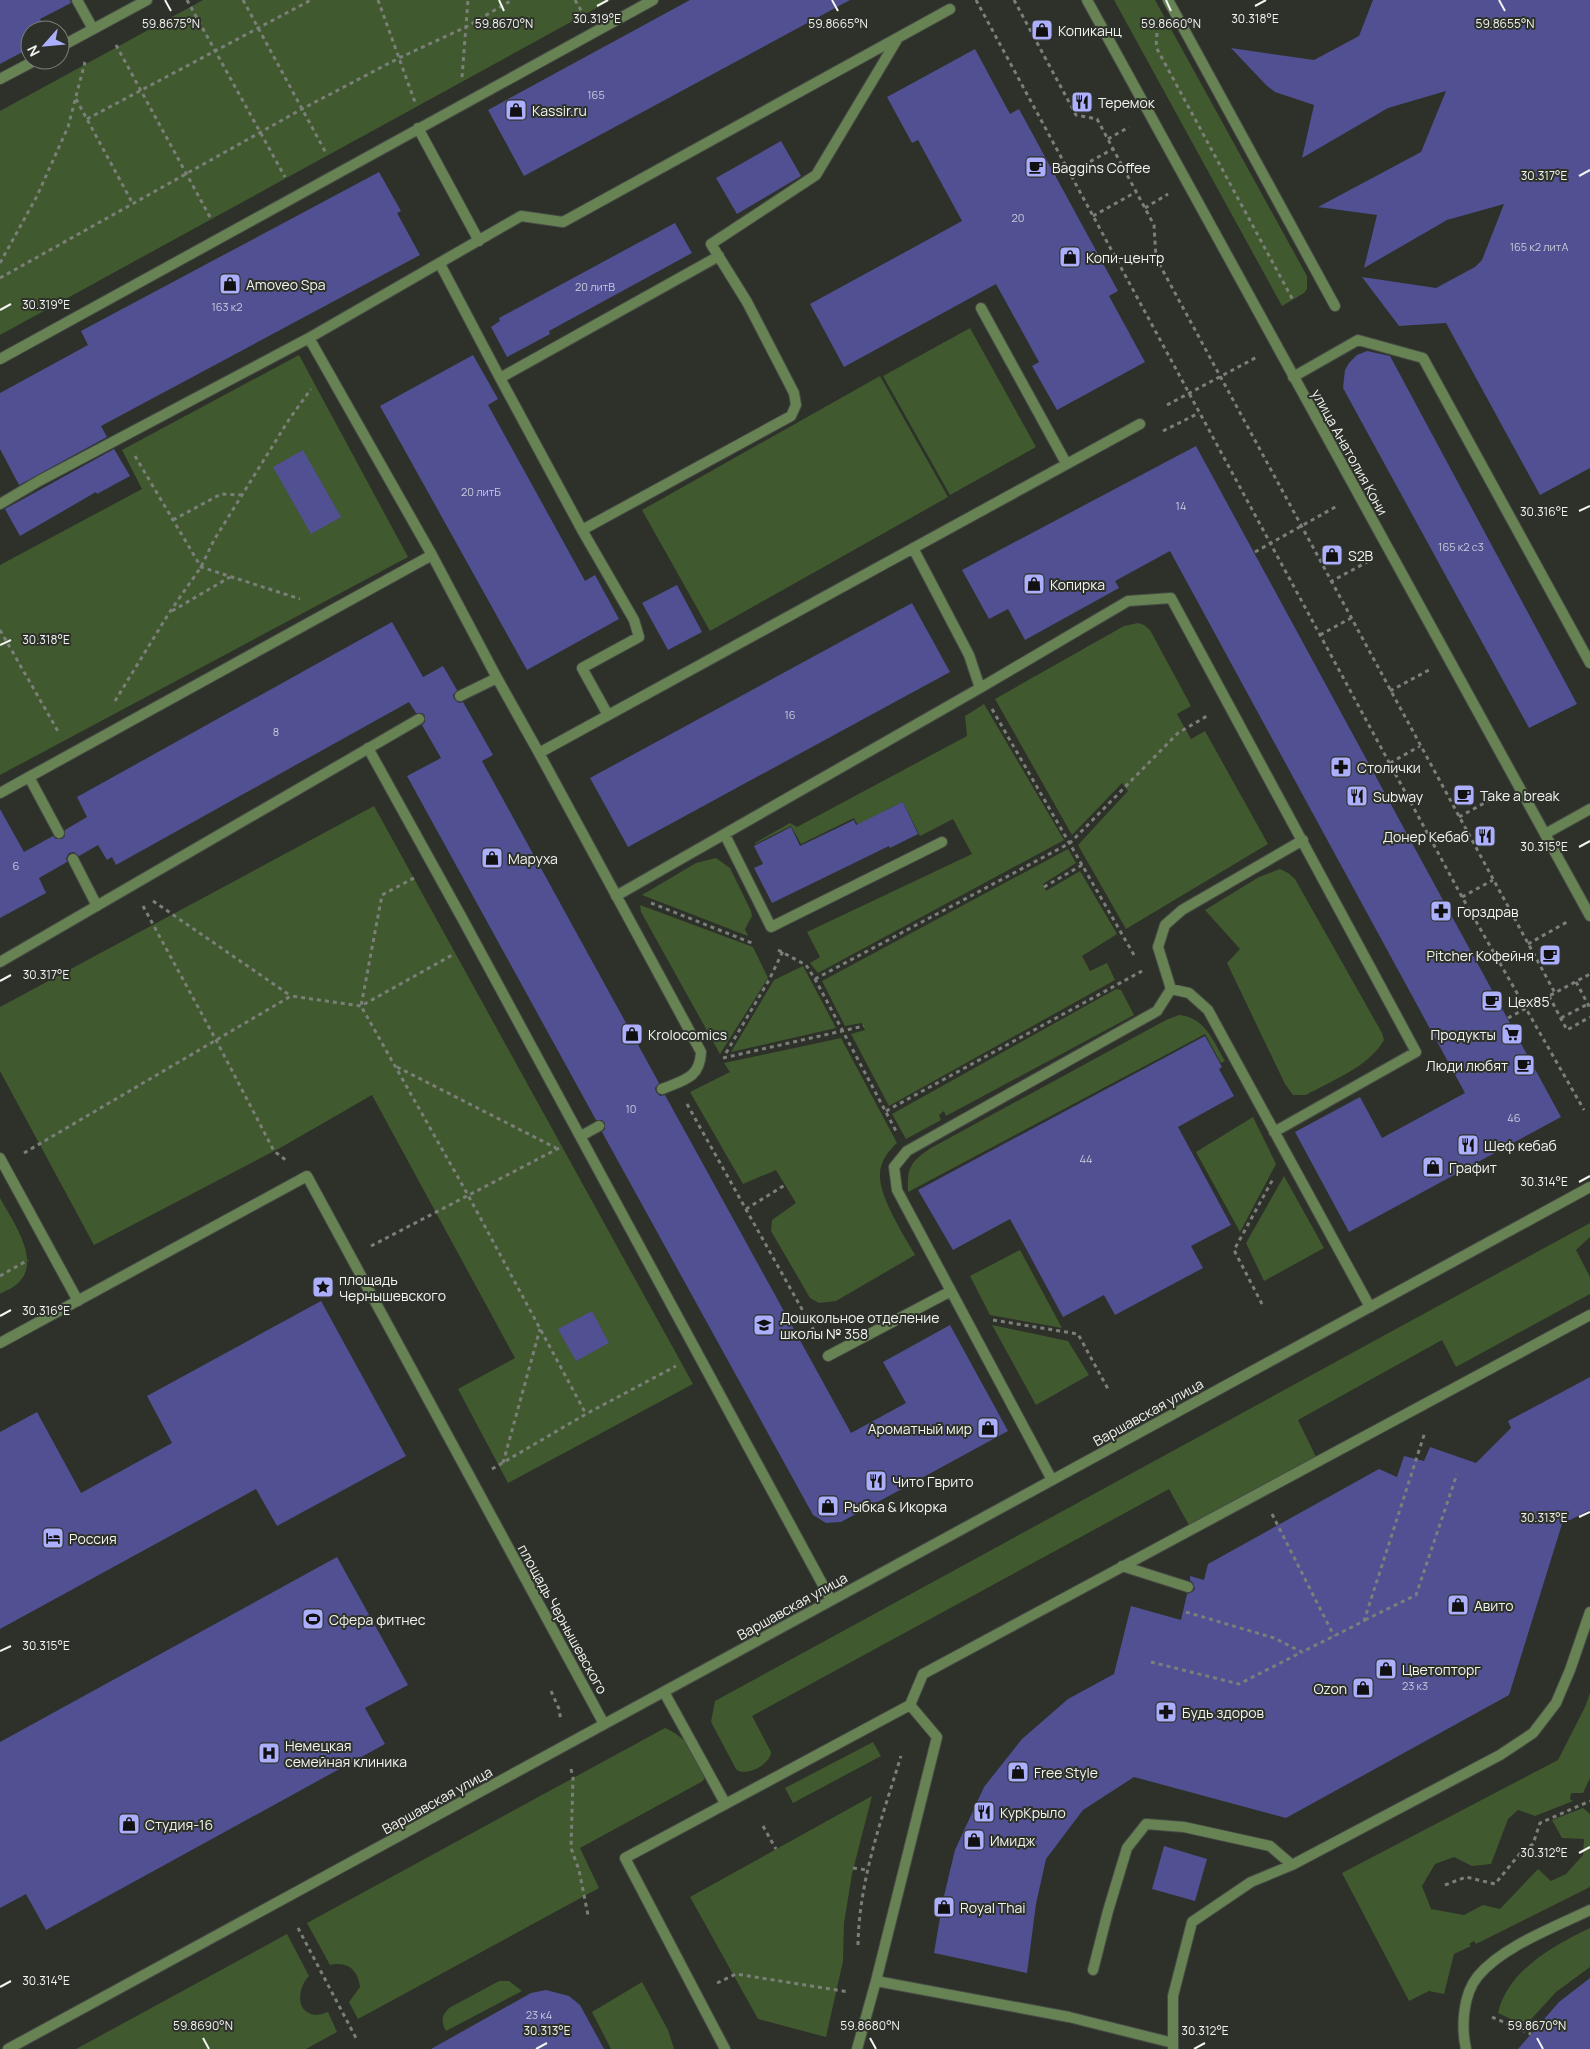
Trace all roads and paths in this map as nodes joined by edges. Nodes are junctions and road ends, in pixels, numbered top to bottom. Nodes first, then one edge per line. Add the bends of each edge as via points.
1 (77, 0) edge
2 (147, 0) edge
3 (188, 0) edge
4 (243, 0) edge
5 (311, 0) edge
6 (378, 0) edge
7 (468, 0) edge
8 (512, 0) edge
9 (653, 0) edge
10 (976, 0) edge
11 (1014, 0) edge
12 (1086, 0) edge
13 (1168, 0) edge
14 (950, 10) dead end
15 (104, 23) junction
16 (466, 27) junction
17 (93, 29) junction
18 (259, 29) junction
19 (1157, 31) dead end
20 (899, 38) junction
21 (70, 42) edge
22 (216, 52) junction
23 (399, 58) junction
24 (20, 68) edge
25 (0, 79) edge
26 (140, 90) junction
27 (76, 99) junction
28 (460, 105) junction
29 (302, 109) junction
30 (87, 119) junction
31 (418, 128) junction
32 (261, 132) junction
33 (1113, 149) junction
34 (337, 173) junction
35 (1069, 173) junction
36 (186, 174) junction
37 (1136, 192) junction
38 (296, 196) junction
39 (133, 204) junction
40 (1093, 216) junction
41 (221, 237) junction
42 (479, 241) junction
43 (719, 256) junction
44 (0, 263) edge
45 (440, 264) junction
46 (0, 278) edge
47 (1293, 300) dead end
48 (1335, 306) dead end
49 (980, 308) dead end
50 (309, 338) junction
51 (1277, 346) junction
52 (0, 359) edge
53 (327, 369) junction
54 (1293, 376) junction
55 (1219, 377) junction
56 (500, 378) junction
57 (1189, 393) junction
58 (1167, 405) dead end
59 (1198, 413) junction
60 (1140, 424) joint
61 (124, 436) junction
62 (1066, 463) junction
63 (242, 495) junction
64 (1358, 495) junction
65 (0, 504) edge
66 (173, 520) junction
67 (1300, 526) junction
68 (582, 530) junction
69 (1270, 543) junction
70 (913, 548) junction
71 (1389, 550) junction
72 (1255, 552) dead end
73 (432, 555) junction
74 (201, 567) junction
75 (230, 576) junction
76 (1330, 582) junction
77 (331, 610) junction
78 (169, 613) junction
79 (1351, 618) junction
80 (0, 630) edge
81 (1320, 635) junction
82 (1449, 659) junction
83 (1590, 663) edge
84 (497, 678) junction
85 (980, 688) junction
86 (1390, 691) junction
87 (460, 696) dead end
88 (114, 703) dead end
89 (1228, 703) junction
90 (608, 715) junction
91 (419, 719) dead end
92 (1420, 746) junction
93 (368, 748) junction
94 (540, 753) junction
95 (70, 754) junction
96 (1390, 763) junction
97 (28, 777) junction
98 (1518, 785) junction
99 (0, 793) edge
100 (1590, 809) edge
101 (1459, 817) junction
102 (59, 833) dead end
103 (1544, 834) junction
104 (725, 835) junction
105 (1303, 840) junction
106 (942, 842) dead end
107 (1070, 843) junction
108 (73, 859) dead end
109 (1083, 864) junction
110 (434, 867) junction
111 (1493, 880) junction
112 (132, 887) junction
113 (1044, 887) dead end
114 (620, 894) junction
115 (1462, 897) junction
116 (97, 906) junction
117 (1589, 914) edge
118 (1528, 944) junction
119 (759, 945) dead end
120 (775, 949) dead end
121 (783, 951) junction
122 (457, 952) dead end
123 (1163, 960) junction
124 (0, 962) edge
125 (1142, 971) junction
126 (1590, 974) edge
127 (815, 979) junction
128 (1576, 982) junction
129 (1170, 989) junction
130 (1555, 993) junction
131 (291, 996) junction
132 (1549, 996) junction
133 (361, 1006) junction
134 (1589, 1006) edge
135 (1526, 1008) junction
136 (1590, 1017) edge
137 (1508, 1018) dead end
138 (1561, 1018) junction
139 (864, 1026) dead end
140 (844, 1032) junction
141 (216, 1040) junction
142 (723, 1058) junction
143 (701, 1064) junction
144 (395, 1066) junction
145 (676, 1084) junction
146 (662, 1089) dead end
147 (1584, 1110) dead end
148 (886, 1111) junction
149 (599, 1126) dead end
150 (1274, 1132) junction
151 (581, 1136) junction
152 (43, 1142) dead end
153 (556, 1149) junction
154 (906, 1151) junction
155 (1287, 1155) junction
156 (0, 1158) edge
157 (307, 1176) junction
158 (785, 1185) dead end
159 (1590, 1187) edge
160 (468, 1194) junction
161 (746, 1209) junction
162 (49, 1249) junction
163 (351, 1257) junction
164 (0, 1276) edge
165 (951, 1291) junction
166 (78, 1301) junction
167 (1262, 1304) dead end
168 (1370, 1307) junction
169 (1590, 1315) edge
170 (964, 1316) junction
171 (540, 1328) junction
172 (0, 1343) edge
173 (699, 1354) junction
174 (828, 1356) joint
175 (1108, 1389) dead end
176 (586, 1414) junction
177 (1428, 1424) dead end
178 (503, 1463) junction
179 (1457, 1474) dead end
180 (1052, 1480) junction
181 (472, 1481) junction
182 (1270, 1508) dead end
183 (1122, 1566) junction
184 (1188, 1587) dead end
185 (831, 1600) junction
186 (1590, 1612) edge
187 (1196, 1614) dead end
188 (1364, 1621) junction
189 (1334, 1636) junction
190 (1302, 1652) junction
191 (1151, 1662) dead end
192 (551, 1691) dead end
193 (664, 1692) junction
194 (910, 1705) junction
195 (604, 1724) junction
196 (566, 1745) junction
197 (900, 1756) dead end
198 (1590, 1801) edge
199 (725, 1803) junction
200 (763, 1826) dead end
201 (776, 1849) dead end
202 (1292, 1865) junction
203 (853, 1868) dead end
204 (867, 1870) junction
205 (1445, 1885) dead end
206 (1590, 1910) edge
207 (588, 1915) dead end
208 (298, 1928) dead end
209 (858, 1952) dead end
210 (1093, 1970) dead end
211 (876, 1981) junction
212 (852, 1984) dead end
213 (696, 1993) junction
214 (1492, 2017) dead end
215 (1531, 2034) dead end
216 (356, 2038) dead end
217 (1173, 2046) edge
218 (8, 2049) edge
219 (725, 2049) edge
220 (857, 2049) edge
221 (1466, 2049) edge

1 - 17 street
2 - 15 street
3 - 22 path
4 - 18 path
5 - 18 path
6 - 23 path
7 - 16 path
8 - 16 path
9 - 28 street
10 - 35 path
11 - 33 path via 1076,115 1097,119
12 - 51 street, улица Анатолия Кони
13 - 48 street
14 - 20 street
15 - 17 street
15 - 26 path
16 - 23 path
16 - 28 path
17 - 21 street
17 - 27 path
18 - 22 path
18 - 29 path
19 - 47 path via 1156,47
20 - 42 street via 563,222 521,216
20 - 43 street via 816,175 711,244
22 - 26 path
22 - 32 path
23 - 29 path
23 - 31 path via 416,106
24 - 25 street
26 - 30 path
26 - 36 path
27 - 30 path
27 - 44 path via 68,127 37,196
28 - 31 street
29 - 32 path
29 - 34 path
30 - 39 path
31 - 34 street
31 - 42 street
32 - 36 path
32 - 38 path
33 - 35 path
33 - 37 path
34 - 38 street
35 - 40 path
36 - 39 path
36 - 41 path
37 - 40 path
37 - 55 path via 1154,225 1156,258
38 - 41 street
39 - 46 path
40 - 57 path
41 - 52 street
42 - 45 street
43 - 56 street
43 - 68 street via 794,393 796,405 791,416
45 - 50 street
45 - 56 street
49 - 62 street
50 - 53 street
50 - 61 street
51 - 54 street, улица Анатолия Кони
51 - 55 path
53 - 63 path via 290,418
53 - 73 street
54 - 64 street, улица Анатолия Кони
54 - 83 street via 1358,340 1423,358
55 - 57 path
55 - 67 path
56 - 68 street
57 - 58 path
57 - 59 path
59 - 60 path via 1160,432
59 - 69 path
60 - 62 street
61 - 65 street
61 - 66 path
62 - 70 street
63 - 66 path via 221,494
63 - 74 path
64 - 67 path
64 - 71 street, улица Анатолия Кони
66 - 74 path
67 - 69 path
67 - 76 path
68 - 90 street via 634,620 639,637 582,668
69 - 72 path
69 - 81 path
70 - 85 street via 968,655
70 - 90 street
71 - 76 path
71 - 82 street, улица Анатолия Кони
73 - 77 street
73 - 84 street
74 - 75 path
74 - 78 path
75 - 77 path
75 - 78 path
76 - 79 path
77 - 95 street
78 - 88 path
79 - 81 path
79 - 86 path
80 - 95 path
81 - 96 path
82 - 86 path
82 - 98 street, улица Анатолия Кони
84 - 87 street
84 - 94 street
85 - 89 street via 1128,601 1171,598
85 - 104 street
85 - 107 path
86 - 92 path
89 - 105 street
89 - 107 path via 1178,733
90 - 94 street
91 - 93 street
92 - 96 path
92 - 101 path
93 - 110 street
93 - 112 street
94 - 114 street
95 - 97 street
96 - 115 path
97 - 99 street
97 - 102 street
98 - 101 path
98 - 103 street, улица Анатолия Кони
100 - 103 street
101 - 111 path
103 - 117 street, улица Анатолия Кони
104 - 106 street via 771,926
104 - 114 street
105 - 123 street via 1182,910 1165,925 1158,947
105 - 150 street via 1416,1052
107 - 109 path
107 - 127 path
108 - 116 street
109 - 113 path
109 - 125 path
110 - 133 path via 382,896
110 - 151 street
111 - 115 path
111 - 118 path
112 - 116 street
112 - 131 path
112 - 141 path
114 - 119 path
114 - 143 street via 701,1052
115 - 135 path
116 - 124 street
117 - 118 path
118 - 130 path
120 - 121 path
121 - 127 path via 806,965
121 - 142 path
122 - 133 path
123 - 125 path
123 - 129 street
125 - 148 path
126 - 128 path
127 - 140 path
128 - 130 path
128 - 134 path
129 - 150 street via 1189,993 1208,1010
129 - 154 street via 1156,1011
130 - 132 path
131 - 133 path
131 - 141 path
132 - 135 path
132 - 138 path
133 - 144 path
134 - 138 path
135 - 137 path
135 - 147 path
136 - 138 path via 1567,1030
139 - 140 path
140 - 142 path
140 - 148 path
141 - 152 path
141 - 157 path via 274,1151
142 - 143 path
143 - 145 street via 695,1073
144 - 153 path
144 - 160 path
145 - 146 street
145 - 161 path
148 - 154 path
149 - 151 street
150 - 155 street
151 - 153 path
151 - 173 street
153 - 160 path
154 - 165 street via 894,1167 897,1190
155 - 167 path via 1234,1250
155 - 168 street
156 - 162 street
157 - 163 street, площадь Чернышевского
157 - 166 street
158 - 161 path
159 - 168 street, Варшавская улица
160 - 163 path
160 - 171 path
161 - 174 path
162 - 164 path
162 - 166 street
163 - 181 street, площадь Чернышевского
165 - 170 street
165 - 174 street
166 - 172 street
168 - 180 street, Варшавская улица
169 - 183 street
170 - 175 path via 1078,1334
170 - 180 street
171 - 176 path
171 - 178 path
173 - 176 path
173 - 185 street
176 - 178 path
177 - 188 path
178 - 181 path
179 - 188 path via 1416,1595
180 - 185 street, Варшавская улица
181 - 195 street, площадь Чернышевского
182 - 189 path
183 - 184 street
183 - 194 street via 923,1674
185 - 193 street, Варшавская улица
186 - 202 street via 1556,1703 1532,1733 1500,1755
187 - 190 path via 1274,1638
188 - 189 path
189 - 190 path
190 - 191 path via 1239,1684
192 - 196 path via 559,1709
193 - 195 street, Варшавская улица
193 - 199 street
194 - 199 street
194 - 211 street via 938,1737
195 - 196 street, Варшавская улица
196 - 207 path via 573,1778 571,1848
196 - 218 street, Варшавская улица
197 - 204 path
198 - 205 path via 1540,1823 1534,1844 1522,1851 1496,1884 1466,1877
199 - 213 street via 625,1858
200 - 201 path
202 - 210 street via 1270,1846 1184,1827 1146,1824 1127,1848
202 - 217 street via 1251,1882 1192,1922 1173,1996
203 - 204 path
204 - 209 path
206 - 221 street via 1526,1942 1499,1958 1478,1976 1466,2000 1463,2035
208 - 216 path
211 - 217 street via 1069,2017
211 - 220 street
212 - 213 path via 850,1992 736,1974
213 - 219 street
214 - 215 path

